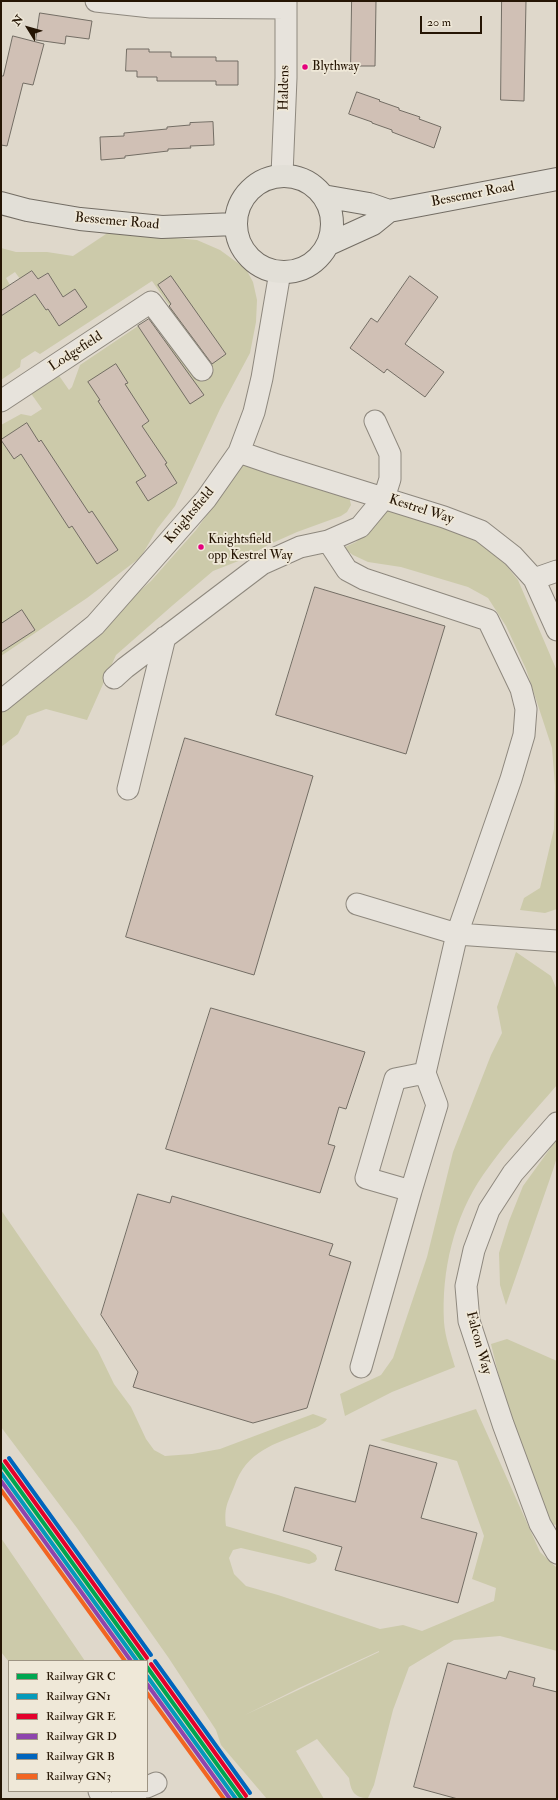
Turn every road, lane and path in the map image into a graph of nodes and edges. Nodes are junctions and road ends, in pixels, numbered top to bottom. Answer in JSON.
{"nodes":[{"id":1,"x":100,"y":1,"type":"edge"},
{"id":2,"x":286,"y":5,"type":"edge"},
{"id":3,"x":282,"y":175,"type":"junction"},
{"id":4,"x":557,"y":179,"type":"edge"},
{"id":5,"x":323,"y":196,"type":"junction"},
{"id":6,"x":1,"y":203,"type":"edge"},
{"id":7,"x":389,"y":211,"type":"junction"},
{"id":8,"x":235,"y":224,"type":"junction"},
{"id":9,"x":329,"y":244,"type":"junction"},
{"id":10,"x":280,"y":272,"type":"junction"},
{"id":11,"x":202,"y":370,"type":"dead end"},
{"id":12,"x":1,"y":401,"type":"edge"},
{"id":13,"x":375,"y":421,"type":"dead end"},
{"id":14,"x":239,"y":452,"type":"junction"},
{"id":15,"x":384,"y":498,"type":"junction"},
{"id":16,"x":328,"y":541,"type":"junction"},
{"id":17,"x":557,"y":571,"type":"edge"},
{"id":18,"x":534,"y":579,"type":"junction"},
{"id":19,"x":557,"y":630,"type":"edge"},
{"id":20,"x":165,"y":637,"type":"junction"},
{"id":21,"x":114,"y":678,"type":"dead end"},
{"id":22,"x":1,"y":701,"type":"edge"},
{"id":23,"x":128,"y":789,"type":"dead end"},
{"id":24,"x":357,"y":904,"type":"dead end"},
{"id":25,"x":457,"y":934,"type":"junction"},
{"id":26,"x":557,"y":941,"type":"edge"},
{"id":27,"x":425,"y":1073,"type":"junction"},
{"id":28,"x":557,"y":1123,"type":"edge"},
{"id":29,"x":411,"y":1191,"type":"junction"},
{"id":30,"x":361,"y":1367,"type":"dead end"},
{"id":31,"x":557,"y":1552,"type":"edge"},
{"id":32,"x":136,"y":1792,"type":"edge"},
{"id":33,"x":120,"y":1799,"type":"edge"}],
"edges":[{"from":1,"to":2,"type":"street"},
{"from":2,"to":3,"type":"street","name":"Haldens"},
{"from":3,"to":5,"type":"main road"},
{"from":3,"to":8,"type":"main road"},
{"from":4,"to":7,"type":"main road","name":"Bessemer Road"},
{"from":5,"to":7,"type":"main road"},
{"from":5,"to":9,"type":"main road"},
{"from":6,"to":8,"type":"main road","name":"Bessemer Road"},
{"from":7,"to":9,"type":"main road","name":"Bessemer Road"},
{"from":8,"to":10,"type":"main road"},
{"from":9,"to":10,"type":"main road"},
{"from":10,"to":14,"type":"street","name":"Knightsfield"},
{"from":11,"to":12,"type":"street","name":"Lodgefield"},
{"from":13,"to":15,"type":"street"},
{"from":14,"to":15,"type":"street","name":"Kestrel Way"},
{"from":14,"to":22,"type":"street","name":"Knightsfield"},
{"from":15,"to":16,"type":"street"},
{"from":15,"to":18,"type":"street","name":"Kestrel Way"},
{"from":16,"to":20,"type":"street"},
{"from":16,"to":25,"type":"street"},
{"from":17,"to":18,"type":"street"},
{"from":18,"to":19,"type":"street","name":"Kestrel Way"},
{"from":20,"to":21,"type":"street"},
{"from":20,"to":23,"type":"street"},
{"from":24,"to":25,"type":"street"},
{"from":25,"to":26,"type":"street"},
{"from":25,"to":27,"type":"street"},
{"from":27,"to":29,"type":"street"},
{"from":27,"to":29,"type":"street"},
{"from":28,"to":31,"type":"street","name":"Falcon Way"},
{"from":29,"to":30,"type":"street"},
{"from":32,"to":33,"type":"street"}]}
